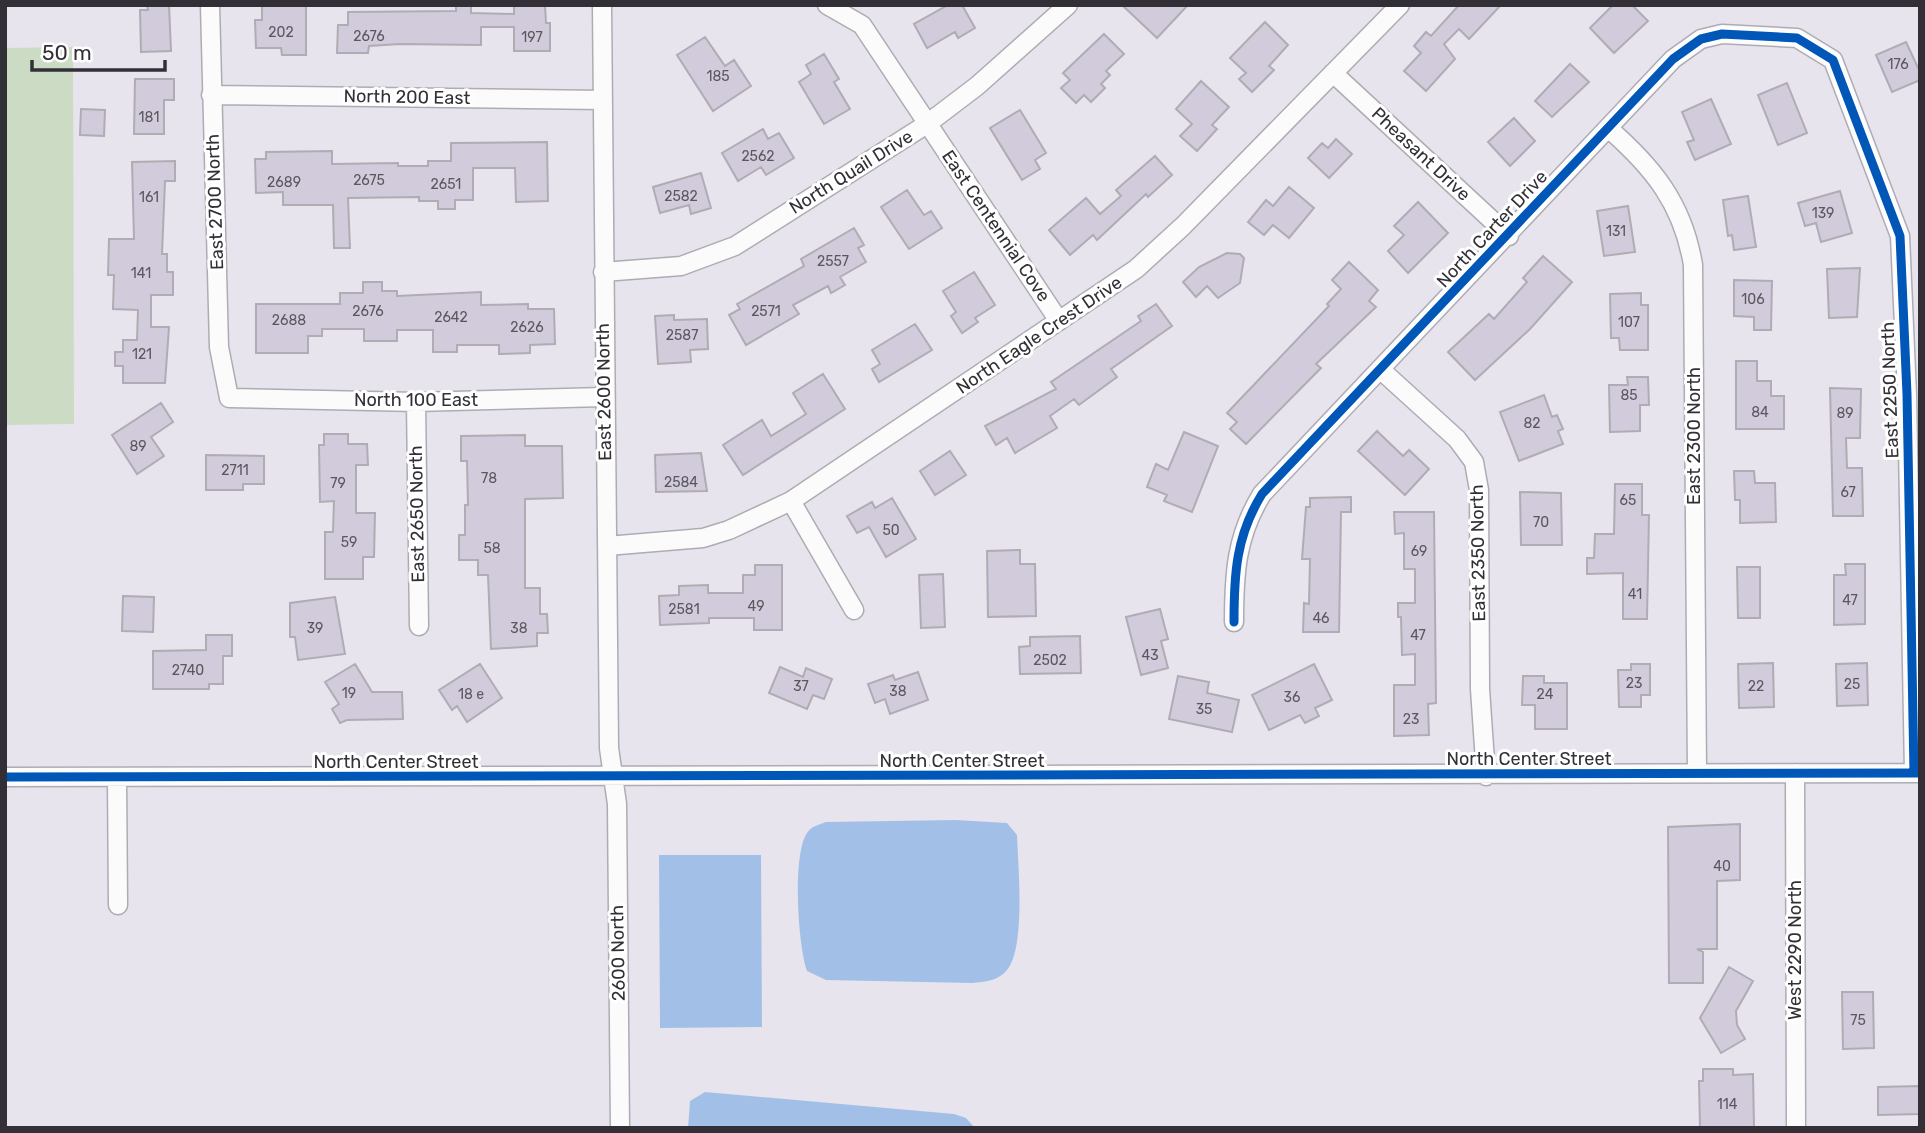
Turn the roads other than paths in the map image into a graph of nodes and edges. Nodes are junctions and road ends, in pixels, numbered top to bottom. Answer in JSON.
{"nodes":[{"id":1,"x":210,"y":5,"type":"edge"},
{"id":2,"x":602,"y":5,"type":"edge"},
{"id":3,"x":827,"y":5,"type":"edge"},
{"id":4,"x":1068,"y":5,"type":"edge"},
{"id":5,"x":1400,"y":5,"type":"edge"},
{"id":6,"x":1797,"y":38,"type":"joint"},
{"id":7,"x":1333,"y":74,"type":"junction"},
{"id":8,"x":211,"y":95,"type":"junction"},
{"id":9,"x":603,"y":100,"type":"junction"},
{"id":10,"x":928,"y":124,"type":"junction"},
{"id":11,"x":1608,"y":128,"type":"junction"},
{"id":12,"x":1509,"y":236,"type":"junction"},
{"id":13,"x":603,"y":272,"type":"junction"},
{"id":14,"x":1059,"y":321,"type":"junction"},
{"id":15,"x":1381,"y":370,"type":"junction"},
{"id":16,"x":604,"y":397,"type":"junction"},
{"id":17,"x":229,"y":398,"type":"joint"},
{"id":18,"x":416,"y":402,"type":"junction"},
{"id":19,"x":791,"y":501,"type":"junction"},
{"id":20,"x":607,"y":546,"type":"junction"},
{"id":21,"x":854,"y":610,"type":"dead end"},
{"id":22,"x":1234,"y":622,"type":"dead end"},
{"id":23,"x":419,"y":626,"type":"dead end"},
{"id":24,"x":1697,"y":773,"type":"junction"},
{"id":25,"x":1795,"y":773,"type":"junction"},
{"id":26,"x":1917,"y":773,"type":"edge"},
{"id":27,"x":1486,"y":776,"type":"junction"},
{"id":28,"x":5,"y":777,"type":"edge"},
{"id":29,"x":117,"y":777,"type":"junction"},
{"id":30,"x":613,"y":778,"type":"junction"},
{"id":31,"x":118,"y":905,"type":"dead end"},
{"id":32,"x":620,"y":1128,"type":"edge"},
{"id":33,"x":1796,"y":1128,"type":"edge"}],
"edges":[{"from":1,"to":8,"type":"street","name":"East 2700 North"},
{"from":2,"to":9,"type":"street","name":"East 2600 North"},
{"from":3,"to":10,"type":"street","name":"East Centennial Cove"},
{"from":4,"to":10,"type":"street","name":"North Quail Drive"},
{"from":5,"to":7,"type":"street","name":"North Eagle Crest Drive"},
{"from":6,"to":11,"type":"street","name":"North Carter Drive"},
{"from":6,"to":26,"type":"street","name":"East 2250 North"},
{"from":7,"to":12,"type":"street","name":"Pheasant Drive"},
{"from":7,"to":14,"type":"street","name":"North Eagle Crest Drive"},
{"from":8,"to":9,"type":"street","name":"North 200 East"},
{"from":8,"to":17,"type":"street","name":"East 2700 North"},
{"from":9,"to":13,"type":"street","name":"East 2600 North"},
{"from":10,"to":13,"type":"street","name":"North Quail Drive"},
{"from":10,"to":14,"type":"street","name":"East Centennial Cove"},
{"from":11,"to":12,"type":"street","name":"North Carter Drive"},
{"from":11,"to":24,"type":"street","name":"East 2300 North"},
{"from":12,"to":15,"type":"street","name":"North Carter Drive"},
{"from":13,"to":16,"type":"street","name":"East 2600 North"},
{"from":14,"to":19,"type":"street","name":"North Eagle Crest Drive"},
{"from":15,"to":22,"type":"street","name":"North Carter Drive"},
{"from":15,"to":27,"type":"street","name":"East 2350 North"},
{"from":16,"to":18,"type":"street","name":"North 100 East"},
{"from":16,"to":20,"type":"street","name":"East 2600 North"},
{"from":17,"to":18,"type":"street","name":"North 100 East"},
{"from":18,"to":23,"type":"street","name":"East 2650 North"},
{"from":19,"to":20,"type":"street","name":"North Eagle Crest Drive"},
{"from":19,"to":21,"type":"street"},
{"from":20,"to":30,"type":"street","name":"East 2600 North"},
{"from":24,"to":25,"type":"street","name":"North Center Street"},
{"from":24,"to":27,"type":"street","name":"North Center Street"},
{"from":25,"to":26,"type":"street","name":"North Center Street"},
{"from":25,"to":33,"type":"street","name":"West 2290 North"},
{"from":27,"to":30,"type":"street","name":"North Center Street"},
{"from":28,"to":29,"type":"street","name":"North Center Street"},
{"from":29,"to":30,"type":"street","name":"North Center Street"},
{"from":29,"to":31,"type":"street"},
{"from":30,"to":32,"type":"street","name":"2600 North"}]}
